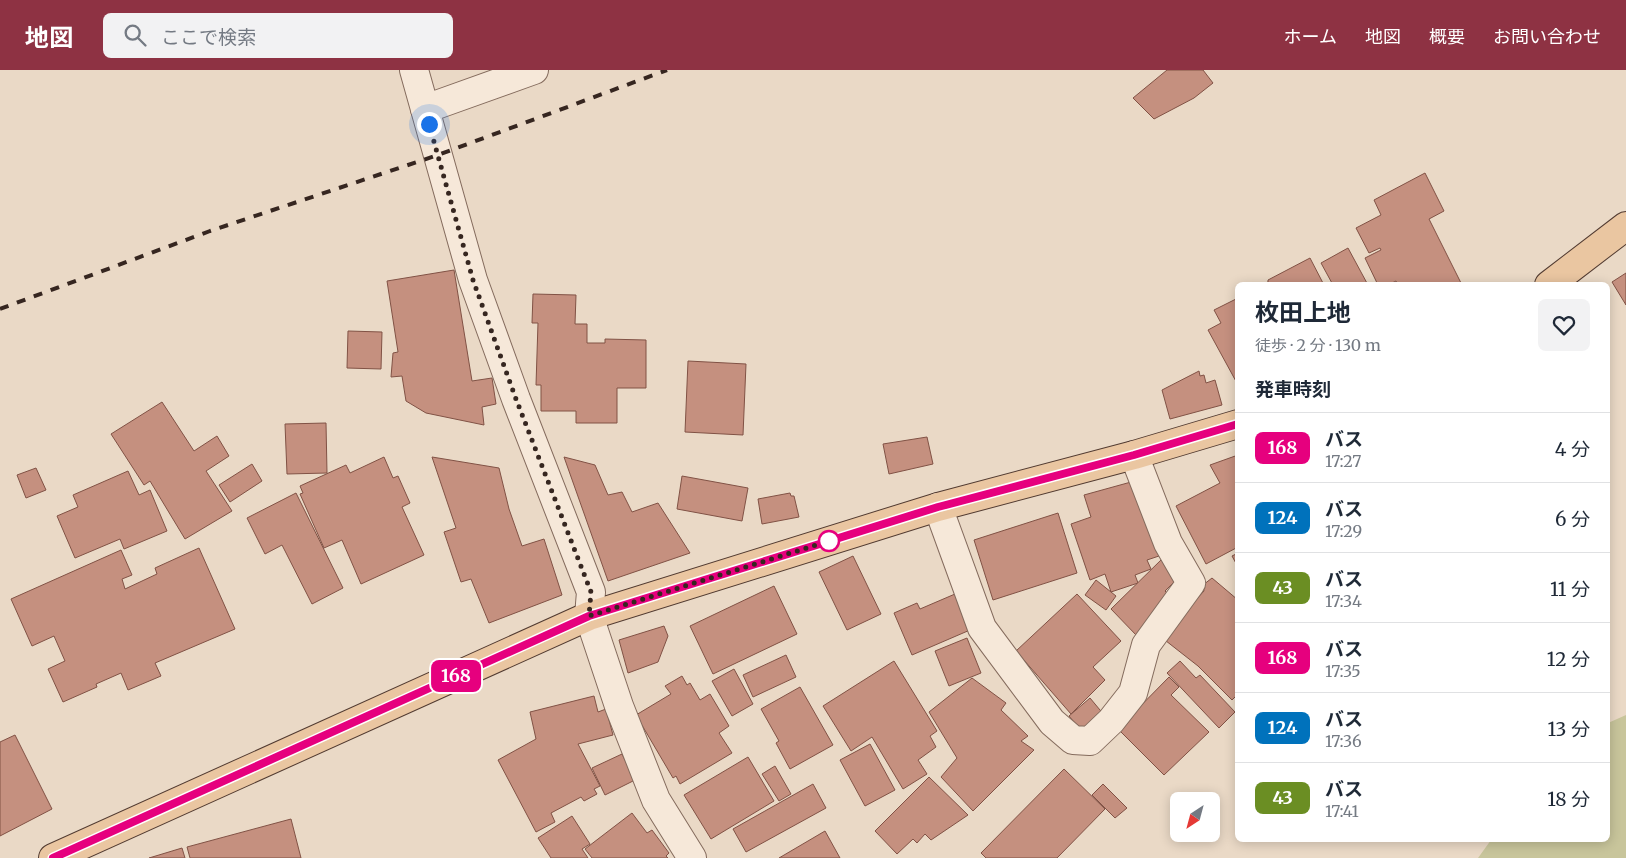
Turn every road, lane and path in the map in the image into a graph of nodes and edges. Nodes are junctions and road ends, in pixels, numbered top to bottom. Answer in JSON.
{"nodes":[{"id":1,"x":414,"y":70,"type":"edge"},
{"id":2,"x":534,"y":70,"type":"edge"},
{"id":3,"x":425,"y":109,"type":"junction"},
{"id":4,"x":1626,"y":226,"type":"edge"},
{"id":5,"x":1553,"y":282,"type":"edge"},
{"id":6,"x":1235,"y":425,"type":"edge"},
{"id":7,"x":1134,"y":455,"type":"junction"},
{"id":8,"x":938,"y":507,"type":"junction"},
{"id":9,"x":589,"y":616,"type":"junction"},
{"id":10,"x":53,"y":858,"type":"edge"},
{"id":11,"x":692,"y":858,"type":"edge"}],
"edges":[{"from":1,"to":3,"type":"street"},
{"from":2,"to":3,"type":"street"},
{"from":3,"to":9,"type":"street"},
{"from":4,"to":5,"type":"main road"},
{"from":6,"to":7,"type":"main road"},
{"from":7,"to":8,"type":"main road"},
{"from":7,"to":8,"type":"street"},
{"from":8,"to":9,"type":"main road"},
{"from":9,"to":10,"type":"main road"},
{"from":9,"to":11,"type":"street"}]}
